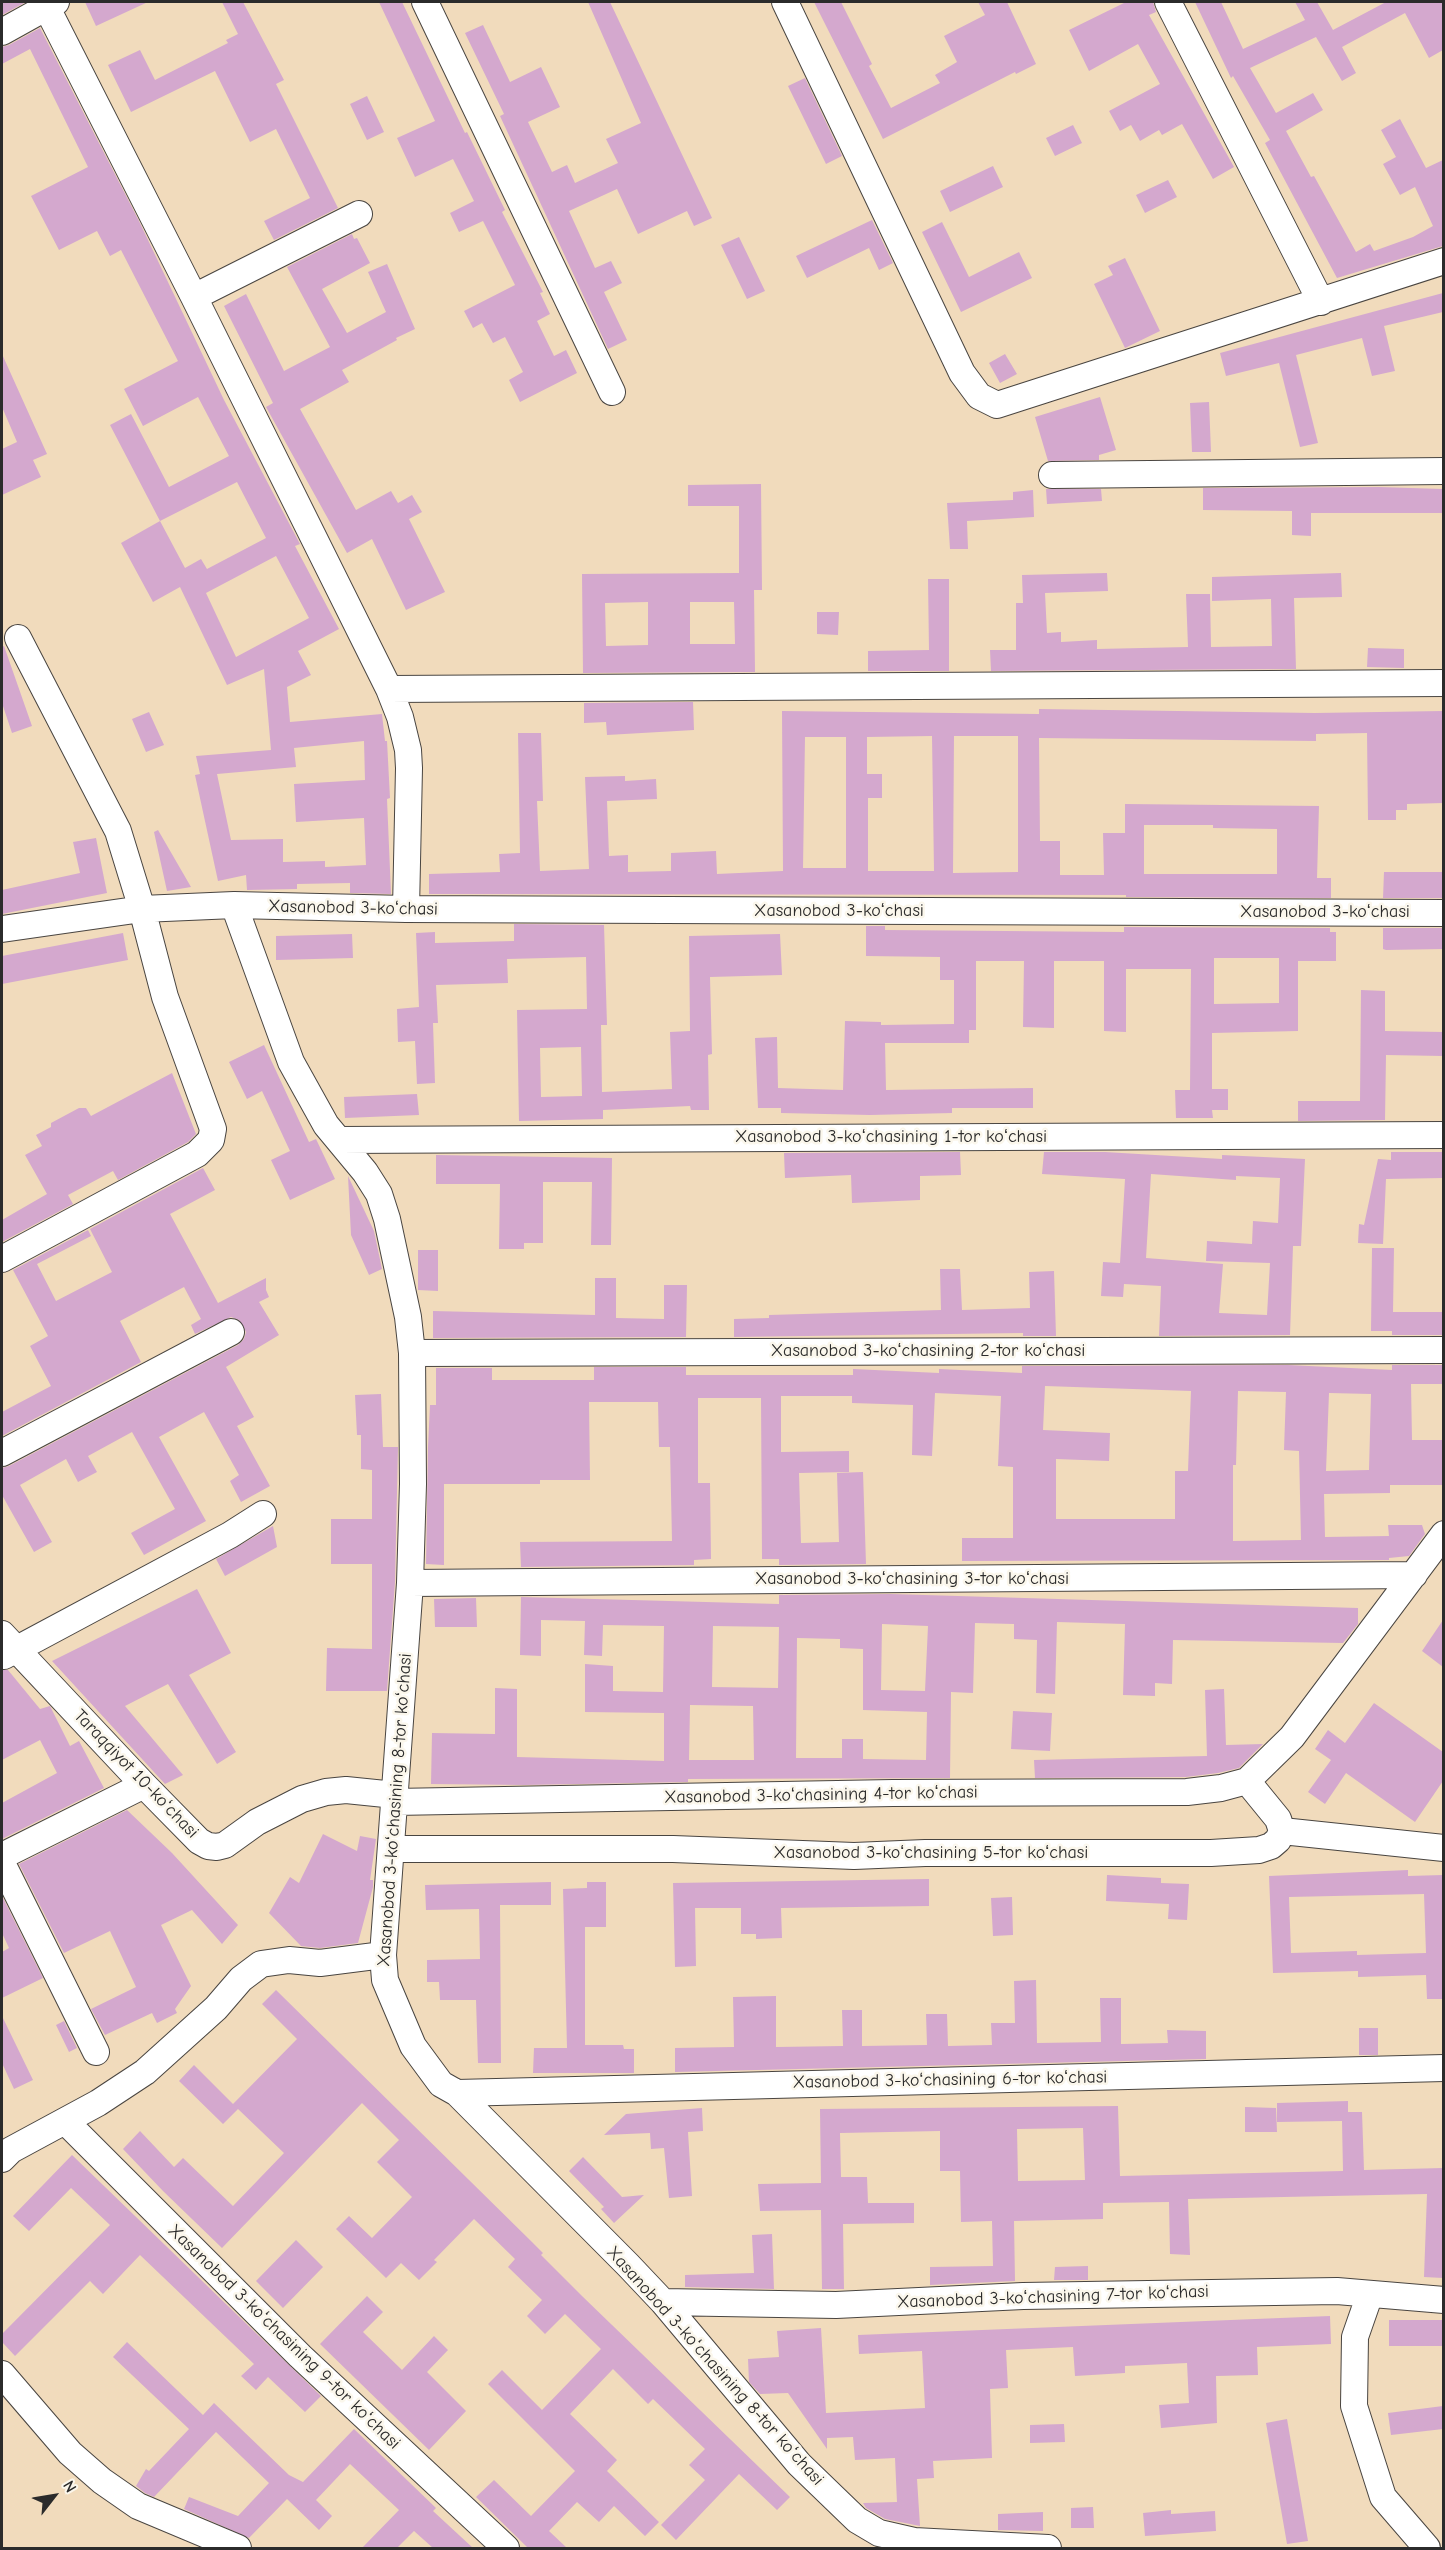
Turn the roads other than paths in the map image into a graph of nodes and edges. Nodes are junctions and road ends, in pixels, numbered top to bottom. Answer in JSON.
{"nodes":[{"id":1,"x":425,"y":2,"type":"edge"},
{"id":2,"x":785,"y":2,"type":"edge"},
{"id":3,"x":1168,"y":2,"type":"edge"},
{"id":4,"x":49,"y":4,"type":"edge"},
{"id":5,"x":2,"y":32,"type":"edge"},
{"id":6,"x":359,"y":214,"type":"dead end"},
{"id":7,"x":1443,"y":261,"type":"edge"},
{"id":8,"x":194,"y":297,"type":"junction"},
{"id":9,"x":1321,"y":302,"type":"junction"},
{"id":10,"x":612,"y":392,"type":"dead end"},
{"id":11,"x":1443,"y":471,"type":"edge"},
{"id":12,"x":1052,"y":475,"type":"dead end"},
{"id":13,"x":18,"y":638,"type":"dead end"},
{"id":14,"x":1443,"y":683,"type":"edge"},
{"id":15,"x":388,"y":689,"type":"junction"},
{"id":16,"x":234,"y":905,"type":"junction"},
{"id":17,"x":142,"y":909,"type":"junction"},
{"id":18,"x":406,"y":909,"type":"junction"},
{"id":19,"x":1443,"y":913,"type":"edge"},
{"id":20,"x":2,"y":929,"type":"edge"},
{"id":21,"x":1443,"y":1135,"type":"edge"},
{"id":22,"x":339,"y":1140,"type":"junction"},
{"id":23,"x":2,"y":1259,"type":"edge"},
{"id":24,"x":231,"y":1332,"type":"dead end"},
{"id":25,"x":1443,"y":1350,"type":"edge"},
{"id":26,"x":412,"y":1353,"type":"junction"},
{"id":27,"x":2,"y":1453,"type":"edge"},
{"id":28,"x":263,"y":1514,"type":"dead end"},
{"id":29,"x":1443,"y":1534,"type":"edge"},
{"id":30,"x":1414,"y":1575,"type":"junction"},
{"id":31,"x":410,"y":1583,"type":"junction"},
{"id":32,"x":7,"y":1647,"type":"edge"},
{"id":33,"x":1248,"y":1781,"type":"junction"},
{"id":34,"x":144,"y":1785,"type":"junction"},
{"id":35,"x":394,"y":1799,"type":"junction"},
{"id":36,"x":1282,"y":1831,"type":"junction"},
{"id":37,"x":1443,"y":1848,"type":"edge"},
{"id":38,"x":391,"y":1849,"type":"junction"},
{"id":39,"x":2,"y":1856,"type":"edge"},
{"id":40,"x":2,"y":1863,"type":"edge"},
{"id":41,"x":383,"y":1955,"type":"junction"},
{"id":42,"x":96,"y":2052,"type":"dead end"},
{"id":43,"x":1443,"y":2068,"type":"edge"},
{"id":44,"x":457,"y":2092,"type":"junction"},
{"id":45,"x":65,"y":2121,"type":"junction"},
{"id":46,"x":2,"y":2159,"type":"edge"},
{"id":47,"x":1370,"y":2294,"type":"junction"},
{"id":48,"x":1443,"y":2300,"type":"edge"},
{"id":49,"x":663,"y":2302,"type":"junction"},
{"id":50,"x":2,"y":2374,"type":"edge"},
{"id":51,"x":238,"y":2548,"type":"edge"},
{"id":52,"x":506,"y":2548,"type":"edge"},
{"id":53,"x":1048,"y":2548,"type":"edge"},
{"id":54,"x":1427,"y":2548,"type":"edge"}],
"edges":[{"from":1,"to":10,"type":"street"},
{"from":2,"to":9,"type":"street"},
{"from":3,"to":9,"type":"street"},
{"from":4,"to":5,"type":"street"},
{"from":4,"to":8,"type":"street"},
{"from":6,"to":8,"type":"street"},
{"from":7,"to":9,"type":"street"},
{"from":8,"to":15,"type":"street"},
{"from":11,"to":12,"type":"street"},
{"from":13,"to":17,"type":"street"},
{"from":14,"to":15,"type":"street"},
{"from":15,"to":18,"type":"street"},
{"from":16,"to":17,"type":"street","name":"Xasanobod 3-koʻchasi"},
{"from":16,"to":18,"type":"street","name":"Xasanobod 3-koʻchasi"},
{"from":16,"to":22,"type":"street","name":"Xasanobod 3-koʻchasining 8-tor koʻchasi"},
{"from":17,"to":20,"type":"street","name":"Xasanobod 3-koʻchasi"},
{"from":17,"to":23,"type":"street"},
{"from":18,"to":19,"type":"street","name":"Xasanobod 3-koʻchasi"},
{"from":21,"to":22,"type":"street","name":"Xasanobod 3-koʻchasining 1-tor koʻchasi"},
{"from":22,"to":26,"type":"street","name":"Xasanobod 3-koʻchasining 8-tor koʻchasi"},
{"from":24,"to":27,"type":"street"},
{"from":25,"to":26,"type":"street","name":"Xasanobod 3-koʻchasining 2-tor koʻchasi"},
{"from":26,"to":31,"type":"street","name":"Xasanobod 3-koʻchasining 8-tor koʻchasi"},
{"from":28,"to":32,"type":"street"},
{"from":29,"to":30,"type":"street"},
{"from":30,"to":31,"type":"street","name":"Xasanobod 3-koʻchasining 3-tor koʻchasi"},
{"from":30,"to":33,"type":"street"},
{"from":31,"to":35,"type":"street","name":"Xasanobod 3-koʻchasining 8-tor koʻchasi"},
{"from":32,"to":34,"type":"street","name":"Taraqqiyot 10-koʻchasi"},
{"from":33,"to":35,"type":"street","name":"Xasanobod 3-koʻchasining 4-tor koʻchasi"},
{"from":33,"to":36,"type":"street"},
{"from":34,"to":35,"type":"street","name":"Taraqqiyot 10-koʻchasi"},
{"from":34,"to":39,"type":"street"},
{"from":35,"to":38,"type":"street","name":"Xasanobod 3-koʻchasining 8-tor koʻchasi"},
{"from":36,"to":37,"type":"street"},
{"from":36,"to":38,"type":"street","name":"Xasanobod 3-koʻchasining 5-tor koʻchasi"},
{"from":38,"to":41,"type":"street","name":"Xasanobod 3-koʻchasining 8-tor koʻchasi"},
{"from":40,"to":42,"type":"street"},
{"from":41,"to":44,"type":"street","name":"Xasanobod 3-koʻchasining 8-tor koʻchasi"},
{"from":41,"to":45,"type":"street"},
{"from":43,"to":44,"type":"street","name":"Xasanobod 3-koʻchasining 6-tor koʻchasi"},
{"from":44,"to":49,"type":"street","name":"Xasanobod 3-koʻchasining 8-tor koʻchasi"},
{"from":45,"to":46,"type":"street"},
{"from":45,"to":52,"type":"street","name":"Xasanobod 3-koʻchasining 9-tor koʻchasi"},
{"from":47,"to":48,"type":"street","name":"Xasanobod 3-koʻchasining 7-tor koʻchasi"},
{"from":47,"to":49,"type":"street","name":"Xasanobod 3-koʻchasining 7-tor koʻchasi"},
{"from":47,"to":54,"type":"street"},
{"from":49,"to":53,"type":"street","name":"Xasanobod 3-koʻchasining 8-tor koʻchasi"},
{"from":50,"to":51,"type":"street"}]}
